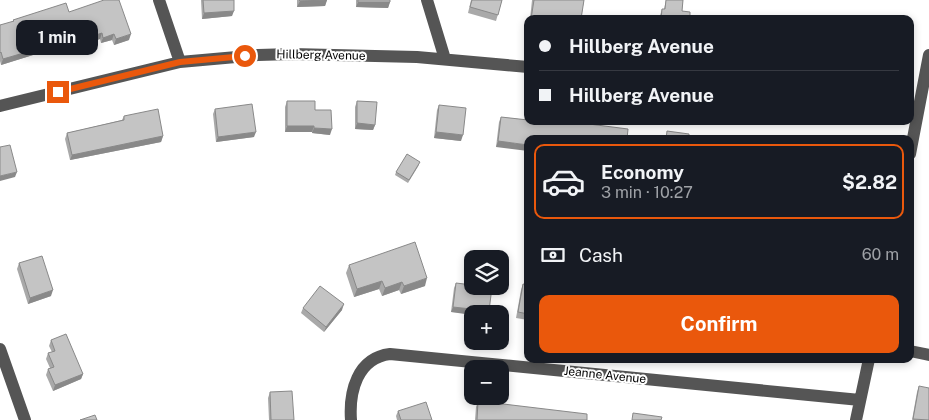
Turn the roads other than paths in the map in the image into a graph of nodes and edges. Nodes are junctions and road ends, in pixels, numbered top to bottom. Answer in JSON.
{"nodes":[{"id":1,"x":159,"y":0,"type":"edge"},
{"id":2,"x":427,"y":0,"type":"edge"},
{"id":3,"x":929,"y":55,"type":"edge"},
{"id":4,"x":445,"y":58,"type":"junction"},
{"id":5,"x":180,"y":62,"type":"junction"},
{"id":6,"x":524,"y":67,"type":"edge"},
{"id":7,"x":0,"y":106,"type":"edge"},
{"id":8,"x":914,"y":112,"type":"edge"},
{"id":9,"x":0,"y":349,"type":"edge"},
{"id":10,"x":914,"y":352,"type":"edge"},
{"id":11,"x":929,"y":355,"type":"edge"},
{"id":12,"x":867,"y":363,"type":"edge"},
{"id":13,"x":860,"y":400,"type":"junction"},
{"id":14,"x":25,"y":420,"type":"edge"},
{"id":15,"x":351,"y":420,"type":"edge"},
{"id":16,"x":856,"y":420,"type":"edge"}],
"edges":[{"from":1,"to":5,"type":"street"},
{"from":2,"to":4,"type":"street"},
{"from":3,"to":8,"type":"street"},
{"from":4,"to":5,"type":"street","name":"Hillberg Avenue"},
{"from":4,"to":6,"type":"street","name":"Hillberg Avenue"},
{"from":5,"to":7,"type":"street","name":"Hillberg Avenue"},
{"from":9,"to":14,"type":"street"},
{"from":10,"to":11,"type":"street"},
{"from":12,"to":13,"type":"street"},
{"from":13,"to":15,"type":"street","name":"Jeanne Avenue"},
{"from":13,"to":16,"type":"street"}]}
